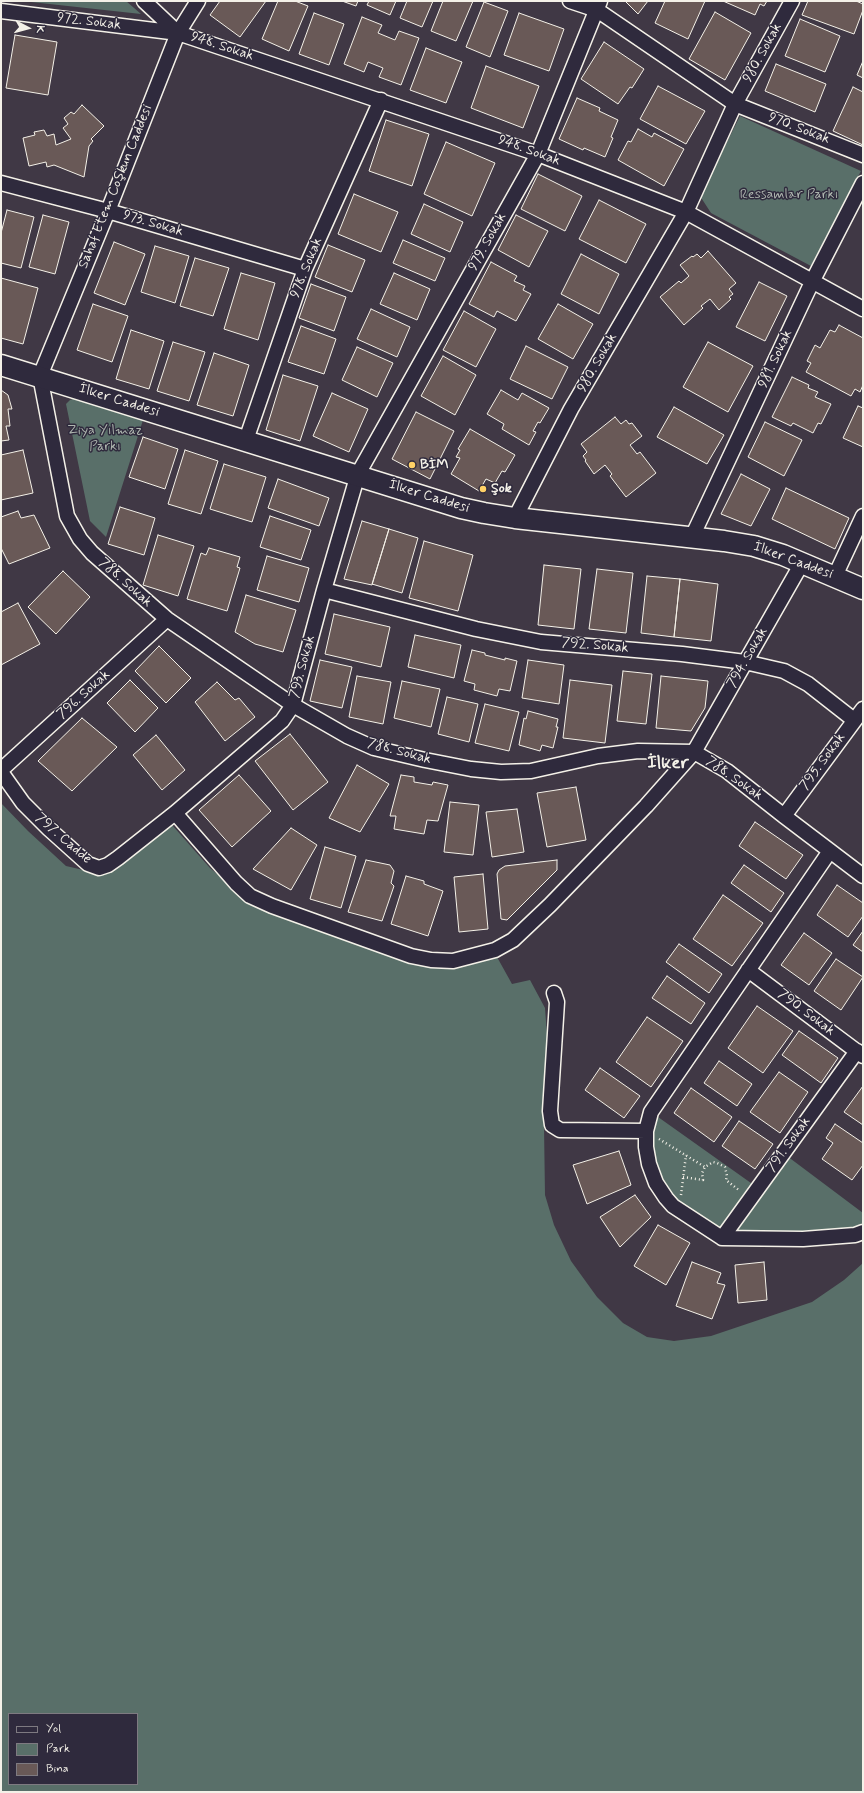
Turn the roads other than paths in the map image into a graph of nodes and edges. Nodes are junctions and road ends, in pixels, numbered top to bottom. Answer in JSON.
{"nodes":[{"id":1,"x":144,"y":1,"type":"edge"},
{"id":2,"x":198,"y":1,"type":"edge"},
{"id":3,"x":570,"y":1,"type":"edge"},
{"id":4,"x":792,"y":1,"type":"edge"},
{"id":5,"x":598,"y":6,"type":"edge"},
{"id":6,"x":1,"y":11,"type":"edge"},
{"id":7,"x":178,"y":32,"type":"junction"},
{"id":8,"x":382,"y":100,"type":"junction"},
{"id":9,"x":734,"y":104,"type":"junction"},
{"id":10,"x":538,"y":154,"type":"junction"},
{"id":11,"x":863,"y":155,"type":"edge"},
{"id":12,"x":1,"y":183,"type":"edge"},
{"id":13,"x":863,"y":183,"type":"edge"},
{"id":14,"x":108,"y":211,"type":"junction"},
{"id":15,"x":686,"y":212,"type":"junction"},
{"id":16,"x":305,"y":269,"type":"junction"},
{"id":17,"x":812,"y":282,"type":"junction"},
{"id":18,"x":863,"y":309,"type":"edge"},
{"id":19,"x":1,"y":365,"type":"edge"},
{"id":20,"x":40,"y":376,"type":"junction"},
{"id":21,"x":246,"y":440,"type":"junction"},
{"id":22,"x":358,"y":474,"type":"junction"},
{"id":23,"x":863,"y":516,"type":"edge"},
{"id":24,"x":515,"y":518,"type":"junction"},
{"id":25,"x":692,"y":537,"type":"junction"},
{"id":26,"x":802,"y":563,"type":"junction"},
{"id":27,"x":834,"y":576,"type":"junction"},
{"id":28,"x":863,"y":589,"type":"edge"},
{"id":29,"x":324,"y":590,"type":"junction"},
{"id":30,"x":167,"y":619,"type":"junction"},
{"id":31,"x":745,"y":662,"type":"junction"},
{"id":32,"x":293,"y":705,"type":"junction"},
{"id":33,"x":863,"y":709,"type":"edge"},
{"id":34,"x":854,"y":720,"type":"junction"},
{"id":35,"x":694,"y":752,"type":"junction"},
{"id":36,"x":1,"y":771,"type":"edge"},
{"id":37,"x":175,"y":813,"type":"junction"},
{"id":38,"x":784,"y":816,"type":"junction"},
{"id":39,"x":830,"y":851,"type":"junction"},
{"id":40,"x":863,"y":876,"type":"edge"},
{"id":41,"x":748,"y":970,"type":"junction"},
{"id":42,"x":554,"y":993,"type":"dead end"},
{"id":43,"x":860,"y":1054,"type":"edge"},
{"id":44,"x":646,"y":1131,"type":"junction"},
{"id":45,"x":863,"y":1232,"type":"edge"},
{"id":46,"x":722,"y":1238,"type":"junction"}],
"edges":[{"from":1,"to":7,"type":"street"},
{"from":2,"to":7,"type":"street","name":"Sahaf Etem Coşkun Caddesi"},
{"from":3,"to":5,"type":"street"},
{"from":4,"to":9,"type":"street","name":"980. Sokak"},
{"from":5,"to":9,"type":"street","name":"970. Sokak"},
{"from":5,"to":10,"type":"street","name":"979. Sokak"},
{"from":6,"to":7,"type":"street","name":"972. Sokak"},
{"from":7,"to":8,"type":"street","name":"948. Sokak"},
{"from":7,"to":14,"type":"street","name":"Sahaf Etem Coşkun Caddesi"},
{"from":8,"to":10,"type":"street","name":"948. Sokak"},
{"from":8,"to":16,"type":"street","name":"978. Sokak"},
{"from":9,"to":11,"type":"street","name":"970. Sokak"},
{"from":9,"to":15,"type":"street","name":"980. Sokak"},
{"from":10,"to":15,"type":"street","name":"948. Sokak"},
{"from":10,"to":22,"type":"street","name":"979. Sokak"},
{"from":12,"to":14,"type":"street","name":"973. Sokak"},
{"from":13,"to":17,"type":"street","name":"981. Sokak"},
{"from":14,"to":16,"type":"street","name":"973. Sokak"},
{"from":14,"to":20,"type":"street","name":"Sahaf Etem Coşkun Caddesi"},
{"from":15,"to":17,"type":"street","name":"948. Sokak"},
{"from":15,"to":24,"type":"street","name":"980. Sokak"},
{"from":16,"to":21,"type":"street","name":"978. Sokak"},
{"from":17,"to":18,"type":"street","name":"948. Sokak"},
{"from":17,"to":25,"type":"street","name":"981. Sokak"},
{"from":19,"to":20,"type":"main road","name":"İlker Caddesi"},
{"from":20,"to":21,"type":"main road","name":"İlker Caddesi"},
{"from":20,"to":30,"type":"street","name":"788. Sokak"},
{"from":21,"to":22,"type":"main road","name":"İlker Caddesi"},
{"from":22,"to":24,"type":"main road","name":"İlker Caddesi"},
{"from":22,"to":29,"type":"street","name":"793. Sokak"},
{"from":23,"to":27,"type":"street"},
{"from":24,"to":25,"type":"main road","name":"İlker Caddesi"},
{"from":25,"to":26,"type":"main road","name":"İlker Caddesi"},
{"from":26,"to":27,"type":"main road","name":"İlker Caddesi"},
{"from":26,"to":31,"type":"street","name":"794. Sokak"},
{"from":27,"to":28,"type":"main road","name":"İlker Caddesi"},
{"from":29,"to":31,"type":"street","name":"792. Sokak"},
{"from":29,"to":32,"type":"street","name":"793. Sokak"},
{"from":30,"to":32,"type":"street","name":"788. Sokak"},
{"from":30,"to":36,"type":"street","name":"796. Sokak"},
{"from":31,"to":34,"type":"street","name":"792. Sokak"},
{"from":31,"to":35,"type":"street","name":"794. Sokak"},
{"from":32,"to":35,"type":"street","name":"788. Sokak"},
{"from":32,"to":37,"type":"street","name":"793. Sokak"},
{"from":33,"to":34,"type":"street","name":"795. Sokak"},
{"from":34,"to":38,"type":"street","name":"795. Sokak"},
{"from":35,"to":37,"type":"street","name":"794. Sokak"},
{"from":35,"to":38,"type":"street","name":"788. Sokak"},
{"from":36,"to":37,"type":"street","name":"797. Cadde"},
{"from":38,"to":39,"type":"street","name":"788. Sokak"},
{"from":39,"to":40,"type":"street","name":"788. Sokak"},
{"from":39,"to":41,"type":"street"},
{"from":41,"to":43,"type":"street","name":"790. Sokak"},
{"from":41,"to":44,"type":"street"},
{"from":42,"to":44,"type":"street"},
{"from":43,"to":46,"type":"street","name":"791. Sokak"},
{"from":44,"to":46,"type":"street"},
{"from":45,"to":46,"type":"street"}]}
